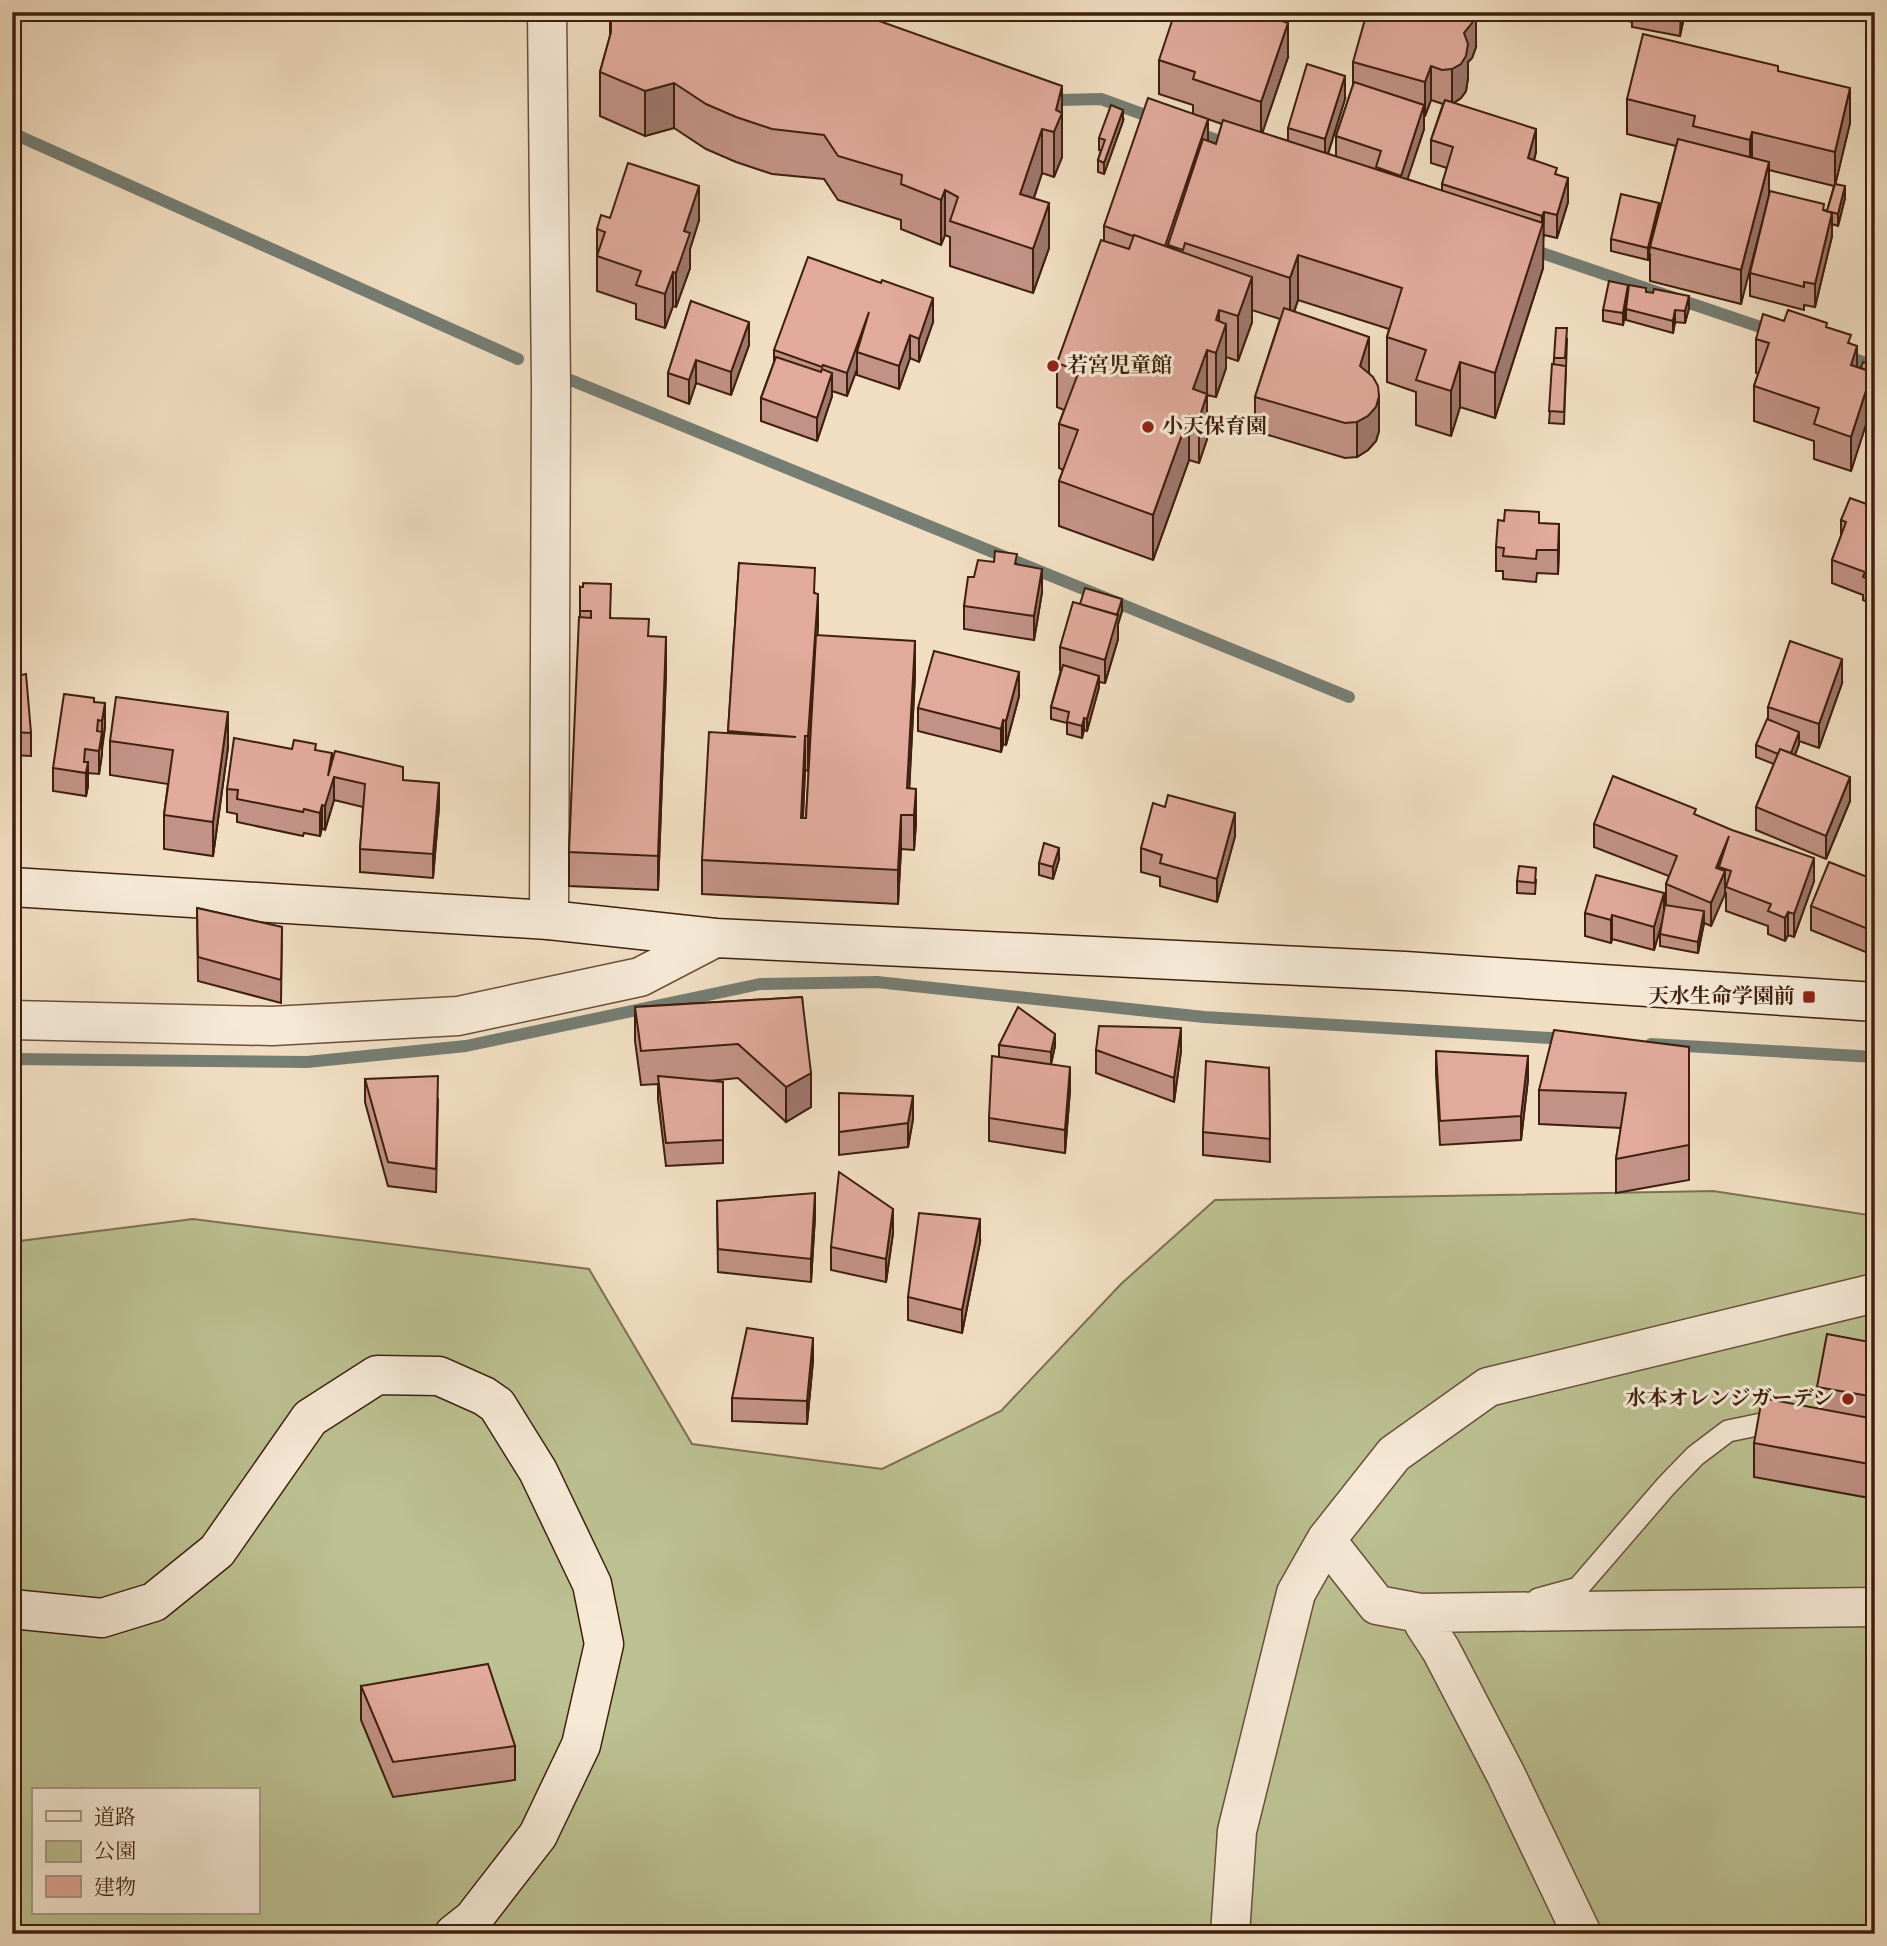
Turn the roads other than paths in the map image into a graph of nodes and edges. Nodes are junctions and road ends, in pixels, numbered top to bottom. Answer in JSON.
{"nodes":[{"id":1,"x":547,"y":12,"type":"edge"},
{"id":2,"x":12,"y":887,"type":"edge"},
{"id":3,"x":549,"y":920,"type":"junction"},
{"id":4,"x":715,"y":938,"type":"junction"},
{"id":5,"x":1875,"y":1002,"type":"edge"},
{"id":6,"x":12,"y":1020,"type":"edge"},
{"id":7,"x":1875,"y":1293,"type":"edge"},
{"id":8,"x":1794,"y":1417,"type":"edge"},
{"id":9,"x":1326,"y":1539,"type":"junction"},
{"id":10,"x":1377,"y":1605,"type":"junction"},
{"id":11,"x":1875,"y":1607,"type":"edge"},
{"id":12,"x":12,"y":1609,"type":"edge"},
{"id":13,"x":1420,"y":1612,"type":"junction"},
{"id":14,"x":454,"y":1934,"type":"edge"},
{"id":15,"x":1230,"y":1934,"type":"edge"},
{"id":16,"x":1582,"y":1934,"type":"edge"}],
"edges":[{"from":1,"to":3,"type":"street"},
{"from":2,"to":3,"type":"street"},
{"from":3,"to":4,"type":"street"},
{"from":4,"to":5,"type":"street"},
{"from":4,"to":6,"type":"street"},
{"from":7,"to":9,"type":"street"},
{"from":8,"to":10,"type":"lane"},
{"from":9,"to":10,"type":"street"},
{"from":9,"to":15,"type":"street"},
{"from":10,"to":13,"type":"street"},
{"from":11,"to":13,"type":"street"},
{"from":12,"to":14,"type":"street"},
{"from":13,"to":16,"type":"street"}]}
